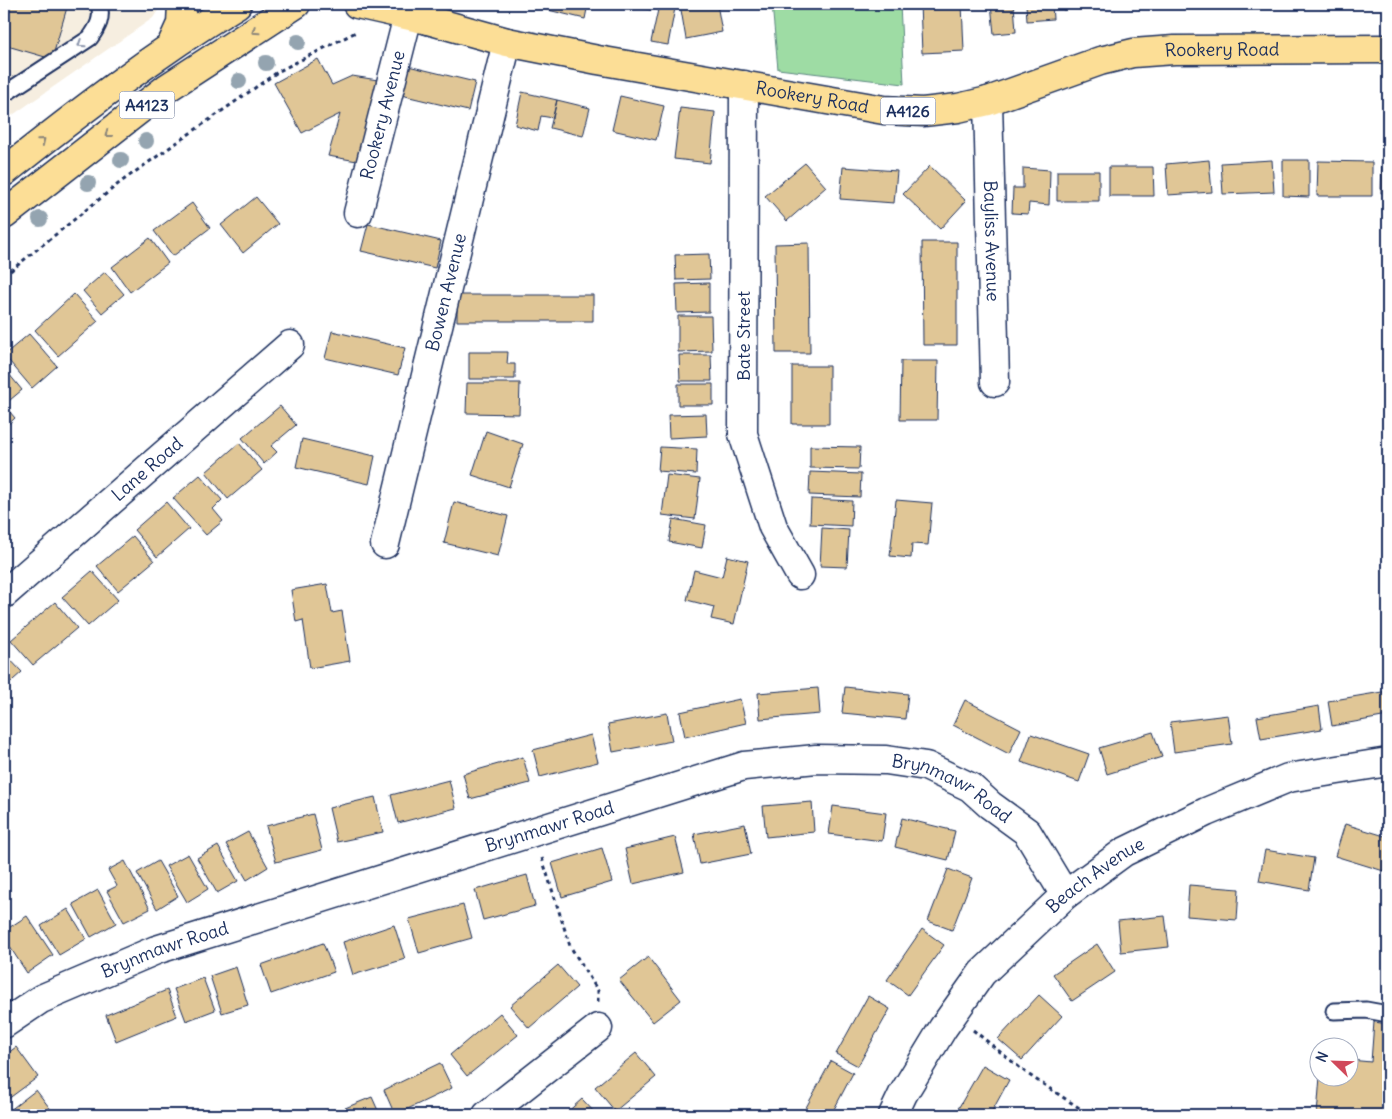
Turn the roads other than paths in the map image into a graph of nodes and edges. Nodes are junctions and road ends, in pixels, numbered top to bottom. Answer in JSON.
{"nodes":[{"id":1,"x":99,"y":4,"type":"edge"},
{"id":2,"x":182,"y":4,"type":"edge"},
{"id":3,"x":237,"y":4,"type":"edge"},
{"id":4,"x":296,"y":4,"type":"edge"},
{"id":5,"x":357,"y":4,"type":"edge"},
{"id":6,"x":413,"y":13,"type":"edge"},
{"id":7,"x":507,"y":42,"type":"junction"},
{"id":8,"x":171,"y":46,"type":"junction"},
{"id":9,"x":1388,"y":49,"type":"edge"},
{"id":10,"x":744,"y":85,"type":"junction"},
{"id":11,"x":4,"y":92,"type":"edge"},
{"id":12,"x":988,"y":101,"type":"junction"},
{"id":13,"x":4,"y":172,"type":"edge"},
{"id":14,"x":358,"y":213,"type":"dead end"},
{"id":15,"x":4,"y":215,"type":"edge"},
{"id":16,"x":290,"y":345,"type":"dead end"},
{"id":17,"x":995,"y":382,"type":"dead end"},
{"id":18,"x":385,"y":544,"type":"dead end"},
{"id":19,"x":800,"y":575,"type":"dead end"},
{"id":20,"x":4,"y":594,"type":"edge"},
{"id":21,"x":1388,"y":762,"type":"edge"},
{"id":22,"x":1065,"y":895,"type":"junction"},
{"id":23,"x":1334,"y":1011,"type":"dead end"},
{"id":24,"x":1388,"y":1014,"type":"edge"},
{"id":25,"x":4,"y":1024,"type":"edge"},
{"id":26,"x":598,"y":1028,"type":"road end"},
{"id":27,"x":488,"y":1115,"type":"edge"},
{"id":28,"x":893,"y":1115,"type":"edge"}],
"edges":[{"from":1,"to":11,"type":"lane","one_way":true},
{"from":2,"to":8,"type":"main road"},
{"from":3,"to":8,"type":"main road","number":"A4123"},
{"from":4,"to":15,"type":"main road","number":"A4123","one_way":true},
{"from":5,"to":6,"type":"main road","name":"Rookery Road","number":"A4126"},
{"from":6,"to":7,"type":"main road","name":"Rookery Road","number":"A4126"},
{"from":6,"to":14,"type":"street","name":"Rookery Avenue"},
{"from":7,"to":10,"type":"main road","name":"Rookery Road","number":"A4126"},
{"from":7,"to":18,"type":"street","name":"Bowen Avenue"},
{"from":13,"to":8,"type":"main road","number":"A4123","one_way":true},
{"from":9,"to":12,"type":"main road","name":"Rookery Road","number":"A4126"},
{"from":10,"to":12,"type":"main road","name":"Rookery Road","number":"A4126"},
{"from":10,"to":19,"type":"street","name":"Bate Street"},
{"from":12,"to":17,"type":"street","name":"Bayliss Avenue"},
{"from":16,"to":20,"type":"street","name":"Lane Road"},
{"from":21,"to":22,"type":"street","name":"Beach Avenue"},
{"from":22,"to":25,"type":"street","name":"Brynmawr Road"},
{"from":22,"to":28,"type":"street","name":"Beach Avenue"},
{"from":23,"to":24,"type":"lane"},
{"from":26,"to":27,"type":"street"}]}
